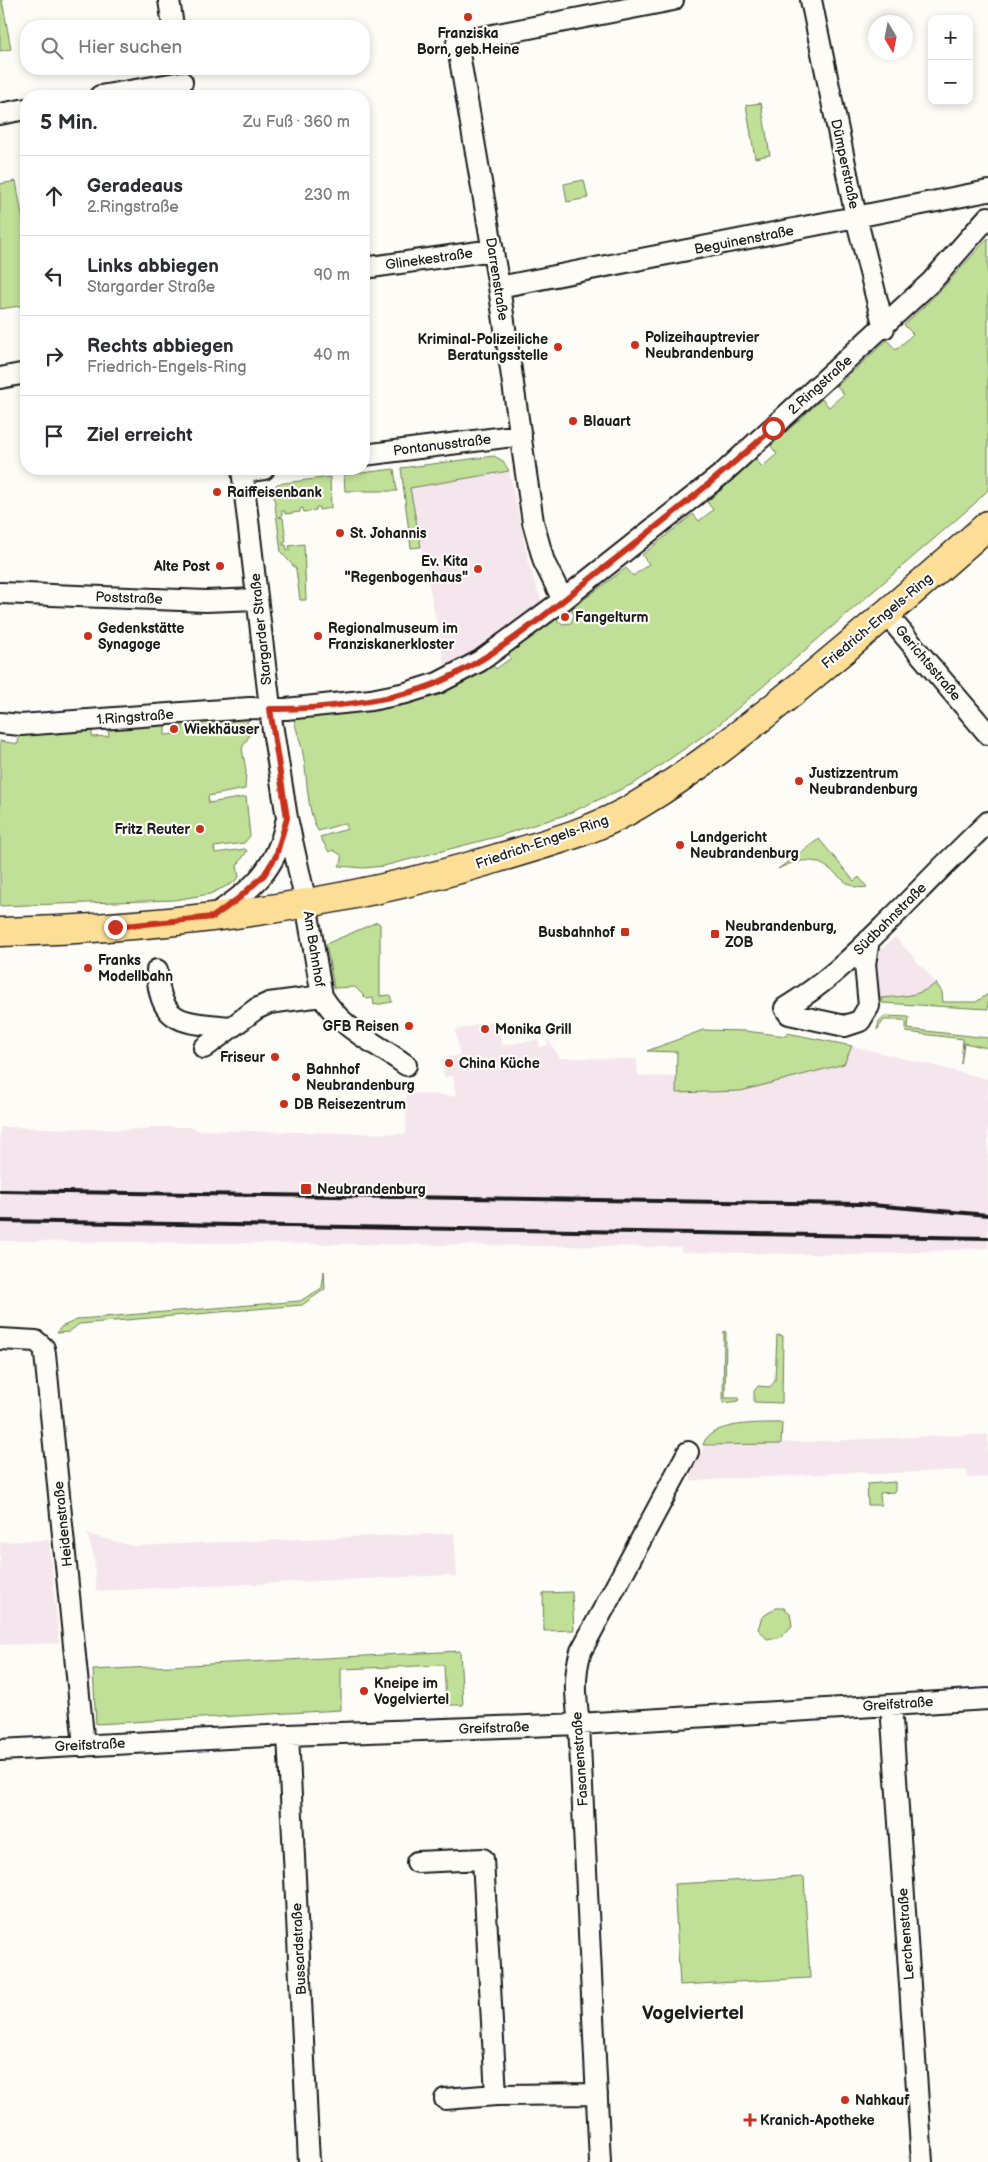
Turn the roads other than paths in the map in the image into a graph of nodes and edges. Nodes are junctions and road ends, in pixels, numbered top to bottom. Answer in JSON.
{"nodes":[{"id":1,"x":169,"y":0,"type":"edge"},
{"id":2,"x":673,"y":0,"type":"edge"},
{"id":3,"x":811,"y":0,"type":"edge"},
{"id":4,"x":172,"y":20,"type":"edge"},
{"id":5,"x":182,"y":82,"type":"edge"},
{"id":6,"x":135,"y":90,"type":"edge"},
{"id":7,"x":20,"y":111,"type":"edge"},
{"id":8,"x":0,"y":114,"type":"edge"},
{"id":9,"x":988,"y":191,"type":"edge"},
{"id":10,"x":856,"y":217,"type":"junction"},
{"id":11,"x":988,"y":217,"type":"edge"},
{"id":12,"x":493,"y":250,"type":"junction"},
{"id":13,"x":370,"y":267,"type":"edge"},
{"id":14,"x":499,"y":287,"type":"junction"},
{"id":15,"x":884,"y":328,"type":"junction"},
{"id":16,"x":20,"y":374,"type":"edge"},
{"id":17,"x":0,"y":378,"type":"edge"},
{"id":18,"x":521,"y":435,"type":"junction"},
{"id":19,"x":370,"y":454,"type":"edge"},
{"id":20,"x":244,"y":475,"type":"edge"},
{"id":21,"x":988,"y":524,"type":"edge"},
{"id":22,"x":0,"y":593,"type":"edge"},
{"id":23,"x":257,"y":599,"type":"junction"},
{"id":24,"x":563,"y":600,"type":"junction"},
{"id":25,"x":887,"y":615,"type":"junction"},
{"id":26,"x":270,"y":709,"type":"junction"},
{"id":27,"x":0,"y":723,"type":"edge"},
{"id":28,"x":988,"y":734,"type":"edge"},
{"id":29,"x":287,"y":818,"type":"junction"},
{"id":30,"x":988,"y":822,"type":"edge"},
{"id":31,"x":306,"y":903,"type":"junction"},
{"id":32,"x":213,"y":917,"type":"junction"},
{"id":33,"x":0,"y":932,"type":"edge"},
{"id":34,"x":869,"y":940,"type":"junction"},
{"id":35,"x":157,"y":970,"type":"dead end"},
{"id":36,"x":322,"y":996,"type":"junction"},
{"id":37,"x":231,"y":1027,"type":"junction"},
{"id":38,"x":204,"y":1048,"type":"dead end"},
{"id":39,"x":406,"y":1065,"type":"dead end"},
{"id":40,"x":0,"y":1339,"type":"edge"},
{"id":41,"x":688,"y":1452,"type":"dead end"},
{"id":42,"x":988,"y":1699,"type":"edge"},
{"id":43,"x":891,"y":1705,"type":"junction"},
{"id":44,"x":579,"y":1724,"type":"junction"},
{"id":45,"x":288,"y":1735,"type":"junction"},
{"id":46,"x":84,"y":1746,"type":"junction"},
{"id":47,"x":0,"y":1750,"type":"edge"},
{"id":48,"x":417,"y":1862,"type":"dead end"},
{"id":49,"x":597,"y":2094,"type":"junction"},
{"id":50,"x":496,"y":2095,"type":"junction"},
{"id":51,"x":446,"y":2099,"type":"dead end"},
{"id":52,"x":309,"y":2162,"type":"edge"},
{"id":53,"x":600,"y":2162,"type":"edge"},
{"id":54,"x":922,"y":2162,"type":"edge"}],
"edges":[{"from":1,"to":4,"type":"street"},
{"from":2,"to":12,"type":"street","name":"Darrenstraße"},
{"from":3,"to":10,"type":"street","name":"Dümperstraße"},
{"from":5,"to":6,"type":"street"},
{"from":7,"to":8,"type":"street"},
{"from":9,"to":10,"type":"street","name":"Beguinenstraße"},
{"from":10,"to":14,"type":"street","name":"Beguinenstraße"},
{"from":10,"to":15,"type":"street","name":"Dümperstraße"},
{"from":11,"to":15,"type":"street","name":"2.Ringstraße"},
{"from":12,"to":13,"type":"street","name":"Glinekestraße"},
{"from":12,"to":14,"type":"street","name":"Darrenstraße"},
{"from":14,"to":18,"type":"street","name":"Darrenstraße"},
{"from":15,"to":24,"type":"street","name":"2.Ringstraße"},
{"from":16,"to":17,"type":"street"},
{"from":18,"to":19,"type":"street","name":"Pontanusstraße"},
{"from":18,"to":24,"type":"street","name":"Darrenstraße"},
{"from":20,"to":23,"type":"street","name":"Stargarder Straße"},
{"from":21,"to":25,"type":"main road","name":"Friedrich-Engels-Ring"},
{"from":22,"to":23,"type":"street","name":"Poststraße"},
{"from":23,"to":26,"type":"street","name":"Stargarder Straße"},
{"from":24,"to":26,"type":"street","name":"2.Ringstraße"},
{"from":25,"to":28,"type":"street","name":"Gerichtsstraße"},
{"from":25,"to":31,"type":"main road","name":"Friedrich-Engels-Ring"},
{"from":26,"to":27,"type":"street","name":"1.Ringstraße"},
{"from":26,"to":29,"type":"street","name":"Stargarder Straße"},
{"from":29,"to":31,"type":"street","name":"Stargarder Straße"},
{"from":29,"to":32,"type":"street","name":"Stargarder Straße"},
{"from":30,"to":34,"type":"street","name":"Südbahnstraße"},
{"from":31,"to":32,"type":"main road","name":"Friedrich-Engels-Ring"},
{"from":31,"to":36,"type":"street","name":"Am Bahnhof"},
{"from":32,"to":33,"type":"main road","name":"Friedrich-Engels-Ring"},
{"from":34,"to":34,"type":"street","name":"Südbahnstraße"},
{"from":35,"to":37,"type":"street"},
{"from":36,"to":37,"type":"street","name":"Am Bahnhof"},
{"from":36,"to":39,"type":"street","name":"Am Bahnhof"},
{"from":37,"to":38,"type":"street","name":"Am Bahnhof"},
{"from":40,"to":46,"type":"street","name":"Heidenstraße"},
{"from":41,"to":44,"type":"street","name":"Fasanenstraße"},
{"from":42,"to":43,"type":"street","name":"Greifstraße"},
{"from":43,"to":44,"type":"street","name":"Greifstraße"},
{"from":43,"to":54,"type":"street","name":"Lerchenstraße"},
{"from":44,"to":45,"type":"street","name":"Greifstraße"},
{"from":44,"to":49,"type":"street","name":"Fasanenstraße"},
{"from":45,"to":46,"type":"street","name":"Greifstraße"},
{"from":45,"to":52,"type":"street","name":"Bussardstraße"},
{"from":46,"to":47,"type":"street","name":"Greifstraße"},
{"from":48,"to":50,"type":"street"},
{"from":49,"to":50,"type":"street"},
{"from":49,"to":53,"type":"street","name":"Fasanenstraße"},
{"from":50,"to":51,"type":"street"}]}
